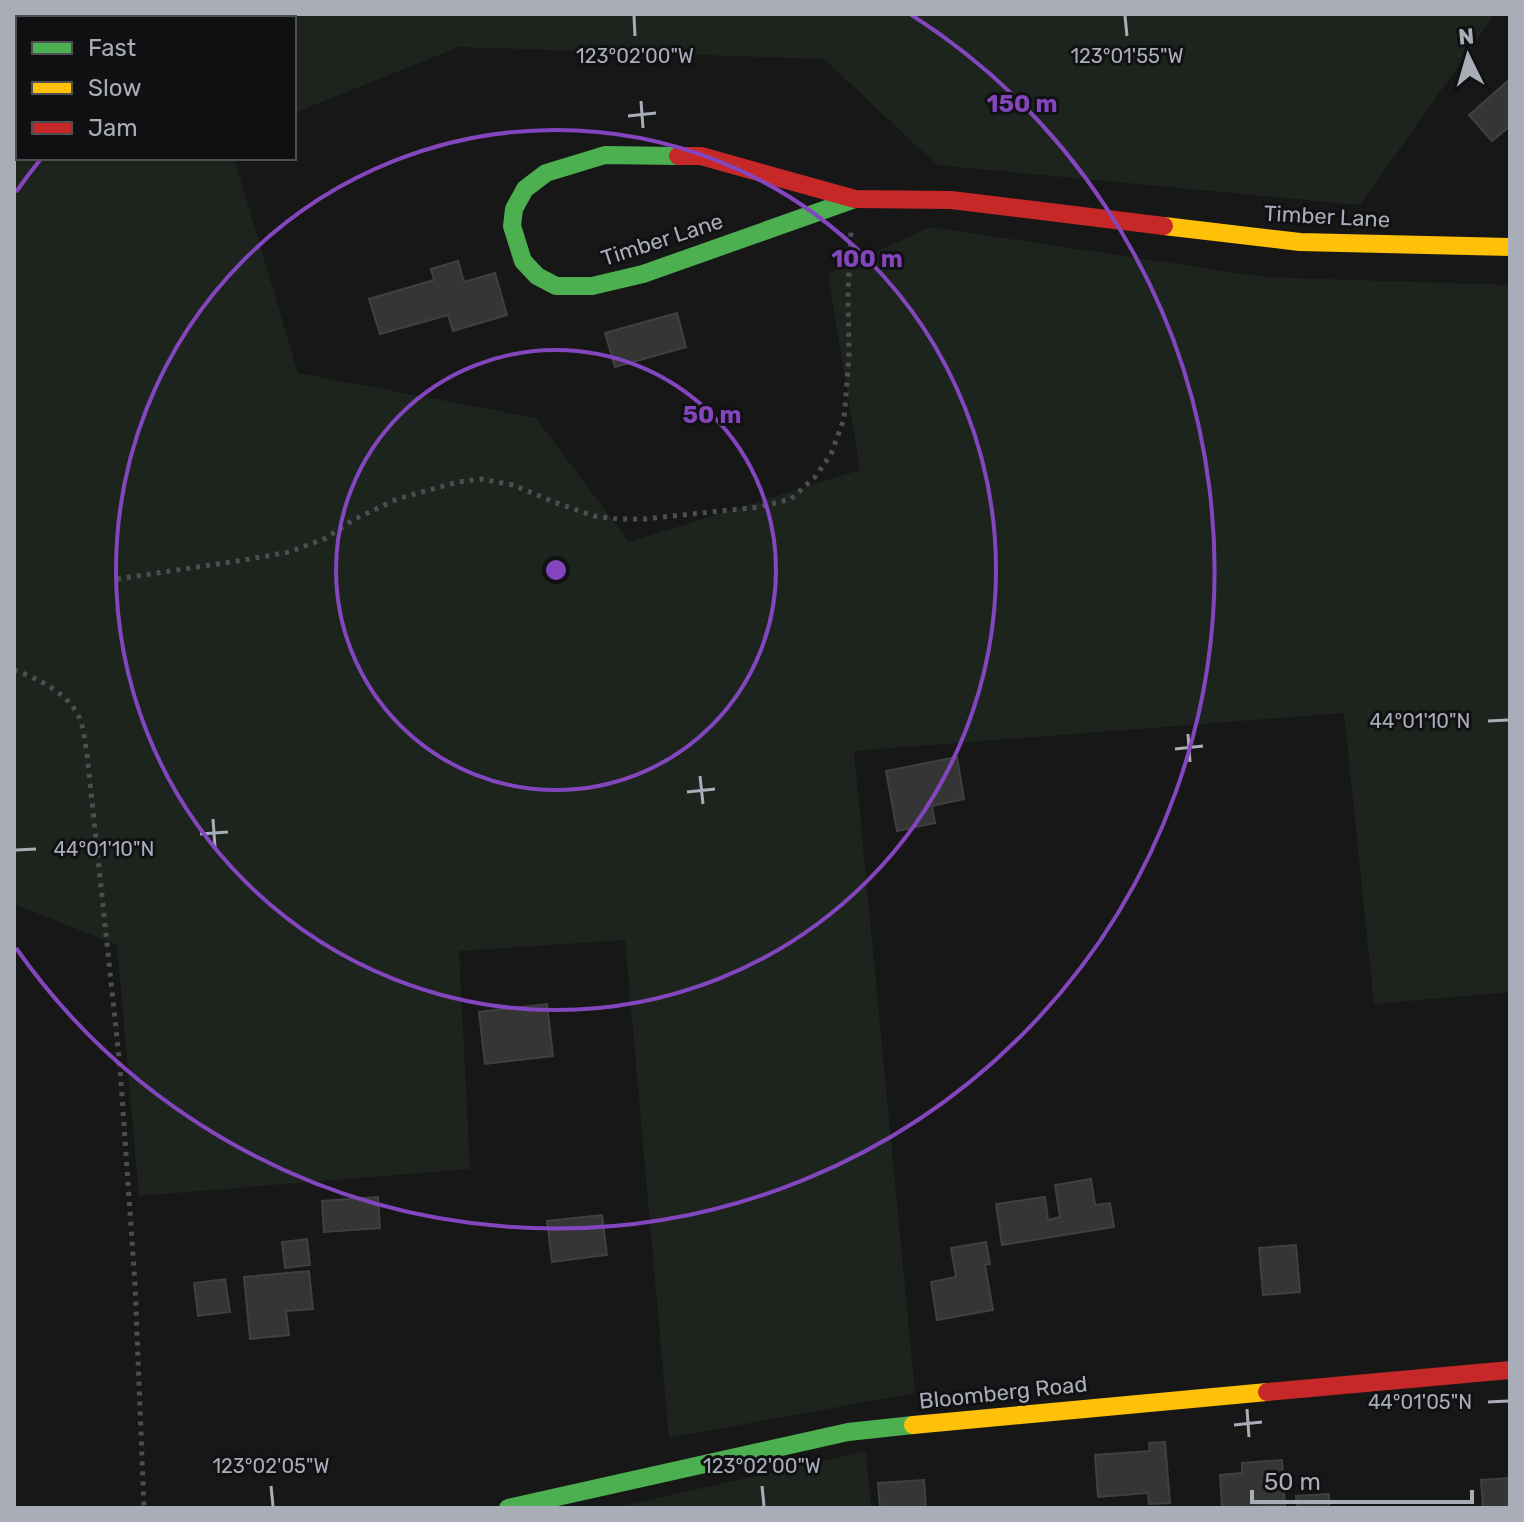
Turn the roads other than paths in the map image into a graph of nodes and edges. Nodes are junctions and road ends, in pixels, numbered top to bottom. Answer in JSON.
{"nodes":[{"id":1,"x":855,"y":199,"type":"junction"},
{"id":2,"x":1510,"y":247,"type":"edge"},
{"id":3,"x":1510,"y":1370,"type":"edge"},
{"id":4,"x":508,"y":1508,"type":"edge"}],
"edges":[{"from":1,"to":1,"type":"street","name":"Timber Lane"},
{"from":1,"to":2,"type":"street","name":"Timber Lane"},
{"from":3,"to":4,"type":"street","name":"Bloomberg Road"}]}
